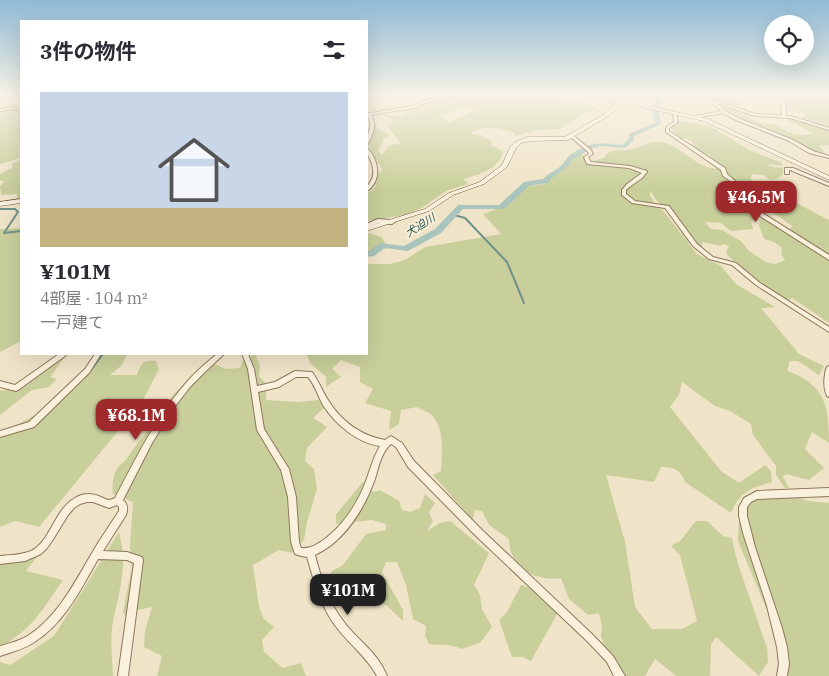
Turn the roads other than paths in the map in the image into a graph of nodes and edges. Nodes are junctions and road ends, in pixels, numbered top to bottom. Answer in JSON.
{"nodes":[{"id":1,"x":373,"y":126,"type":"edge"},
{"id":2,"x":589,"y":126,"type":"edge"},
{"id":3,"x":670,"y":126,"type":"edge"},
{"id":4,"x":720,"y":126,"type":"edge"},
{"id":5,"x":753,"y":126,"type":"edge"},
{"id":6,"x":572,"y":136,"type":"junction"},
{"id":7,"x":368,"y":141,"type":"edge"},
{"id":8,"x":368,"y":150,"type":"edge"},
{"id":9,"x":829,"y":157,"type":"edge"},
{"id":10,"x":787,"y":173,"type":"dead end"},
{"id":11,"x":829,"y":178,"type":"edge"},
{"id":12,"x":829,"y":185,"type":"edge"},
{"id":13,"x":368,"y":189,"type":"edge"},
{"id":14,"x":20,"y":201,"type":"edge"},
{"id":15,"x":0,"y":204,"type":"edge"},
{"id":16,"x":368,"y":227,"type":"edge"},
{"id":17,"x":829,"y":258,"type":"edge"},
{"id":18,"x":829,"y":330,"type":"edge"},
{"id":19,"x":62,"y":355,"type":"edge"},
{"id":20,"x":97,"y":355,"type":"edge"},
{"id":21,"x":220,"y":355,"type":"edge"},
{"id":22,"x":245,"y":355,"type":"edge"},
{"id":23,"x":829,"y":369,"type":"edge"},
{"id":24,"x":0,"y":384,"type":"edge"},
{"id":25,"x":254,"y":390,"type":"junction"},
{"id":26,"x":829,"y":394,"type":"edge"},
{"id":27,"x":0,"y":434,"type":"edge"},
{"id":28,"x":384,"y":443,"type":"junction"},
{"id":29,"x":829,"y":492,"type":"edge"},
{"id":30,"x":118,"y":500,"type":"junction"},
{"id":31,"x":310,"y":553,"type":"junction"},
{"id":32,"x":95,"y":555,"type":"junction"},
{"id":33,"x":0,"y":560,"type":"edge"},
{"id":34,"x":0,"y":651,"type":"edge"},
{"id":35,"x":123,"y":676,"type":"edge"},
{"id":36,"x":382,"y":676,"type":"edge"},
{"id":37,"x":620,"y":676,"type":"edge"},
{"id":38,"x":782,"y":676,"type":"edge"}],
"edges":[{"from":1,"to":7,"type":"street"},
{"from":2,"to":6,"type":"main road"},
{"from":3,"to":17,"type":"street"},
{"from":4,"to":11,"type":"main road"},
{"from":5,"to":9,"type":"street"},
{"from":6,"to":16,"type":"main road"},
{"from":6,"to":18,"type":"street"},
{"from":8,"to":13,"type":"street"},
{"from":10,"to":12,"type":"street"},
{"from":14,"to":15,"type":"main road"},
{"from":19,"to":24,"type":"street"},
{"from":20,"to":27,"type":"street"},
{"from":21,"to":30,"type":"street"},
{"from":22,"to":25,"type":"street"},
{"from":23,"to":26,"type":"street"},
{"from":25,"to":28,"type":"street"},
{"from":25,"to":31,"type":"street"},
{"from":28,"to":31,"type":"street"},
{"from":28,"to":37,"type":"street"},
{"from":29,"to":38,"type":"street"},
{"from":30,"to":32,"type":"street"},
{"from":30,"to":33,"type":"street"},
{"from":31,"to":36,"type":"street"},
{"from":32,"to":34,"type":"street"},
{"from":32,"to":35,"type":"street"}]}
